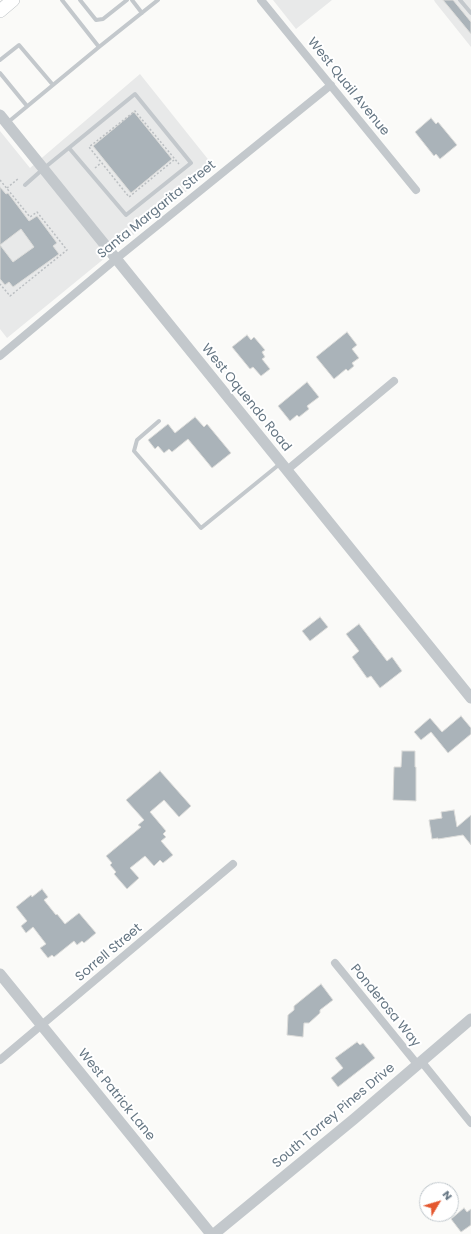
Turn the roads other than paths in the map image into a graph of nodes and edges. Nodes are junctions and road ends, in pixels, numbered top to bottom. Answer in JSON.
{"nodes":[{"id":1,"x":13,"y":0,"type":"edge"},
{"id":2,"x":62,"y":0,"type":"edge"},
{"id":3,"x":80,"y":0,"type":"edge"},
{"id":4,"x":127,"y":0,"type":"edge"},
{"id":5,"x":132,"y":0,"type":"edge"},
{"id":6,"x":156,"y":0,"type":"edge"},
{"id":7,"x":261,"y":0,"type":"edge"},
{"id":8,"x":460,"y":0,"type":"edge"},
{"id":9,"x":0,"y":11,"type":"edge"},
{"id":10,"x":142,"y":13,"type":"junction"},
{"id":11,"x":471,"y":13,"type":"edge"},
{"id":12,"x":99,"y":46,"type":"junction"},
{"id":13,"x":0,"y":60,"type":"edge"},
{"id":14,"x":0,"y":73,"type":"edge"},
{"id":15,"x":53,"y":86,"type":"junction"},
{"id":16,"x":331,"y":86,"type":"junction"},
{"id":17,"x":27,"y":106,"type":"junction"},
{"id":18,"x":3,"y":119,"type":"edge"},
{"id":19,"x":70,"y":148,"type":"junction"},
{"id":20,"x":43,"y":169,"type":"junction"},
{"id":21,"x":25,"y":185,"type":"dead end"},
{"id":22,"x":416,"y":190,"type":"dead end"},
{"id":23,"x":116,"y":259,"type":"junction"},
{"id":24,"x":0,"y":354,"type":"edge"},
{"id":25,"x":394,"y":381,"type":"dead end"},
{"id":26,"x":159,"y":421,"type":"dead end"},
{"id":27,"x":284,"y":466,"type":"junction"},
{"id":28,"x":471,"y":698,"type":"edge"},
{"id":29,"x":233,"y":864,"type":"dead end"},
{"id":30,"x":335,"y":963,"type":"dead end"},
{"id":31,"x":0,"y":974,"type":"edge"},
{"id":32,"x":471,"y":1019,"type":"edge"},
{"id":33,"x":42,"y":1025,"type":"junction"},
{"id":34,"x":0,"y":1060,"type":"edge"},
{"id":35,"x":419,"y":1062,"type":"junction"},
{"id":36,"x":471,"y":1123,"type":"edge"},
{"id":37,"x":211,"y":1234,"type":"edge"},
{"id":38,"x":214,"y":1234,"type":"edge"}],
"edges":[{"from":1,"to":9,"type":"main road"},
{"from":2,"to":12,"type":"lane"},
{"from":3,"to":4,"type":"lane"},
{"from":5,"to":10,"type":"lane"},
{"from":6,"to":10,"type":"lane"},
{"from":7,"to":16,"type":"street","name":"West Quail Avenue"},
{"from":8,"to":11,"type":"lane"},
{"from":10,"to":12,"type":"lane"},
{"from":12,"to":15,"type":"lane"},
{"from":13,"to":15,"type":"lane"},
{"from":14,"to":17,"type":"lane"},
{"from":15,"to":17,"type":"lane"},
{"from":16,"to":22,"type":"street","name":"West Quail Avenue"},
{"from":16,"to":23,"type":"street","name":"Santa Margarita Street"},
{"from":17,"to":18,"type":"lane"},
{"from":18,"to":20,"type":"street","name":"West Oquendo Road"},
{"from":19,"to":19,"type":"lane"},
{"from":19,"to":20,"type":"lane"},
{"from":20,"to":21,"type":"lane"},
{"from":20,"to":23,"type":"street","name":"West Oquendo Road"},
{"from":23,"to":24,"type":"street","name":"Santa Margarita Street"},
{"from":23,"to":27,"type":"street","name":"West Oquendo Road"},
{"from":25,"to":27,"type":"street"},
{"from":26,"to":27,"type":"lane"},
{"from":27,"to":28,"type":"street","name":"West Oquendo Road"},
{"from":29,"to":33,"type":"street","name":"Sorrell Street"},
{"from":30,"to":35,"type":"street","name":"Ponderosa Way"},
{"from":31,"to":33,"type":"street","name":"West Patrick Lane"},
{"from":32,"to":35,"type":"street","name":"South Torrey Pines Drive"},
{"from":33,"to":34,"type":"street","name":"Sorrell Street"},
{"from":33,"to":37,"type":"street","name":"West Patrick Lane"},
{"from":35,"to":36,"type":"street","name":"Ponderosa Way"},
{"from":35,"to":38,"type":"street","name":"South Torrey Pines Drive"}]}
